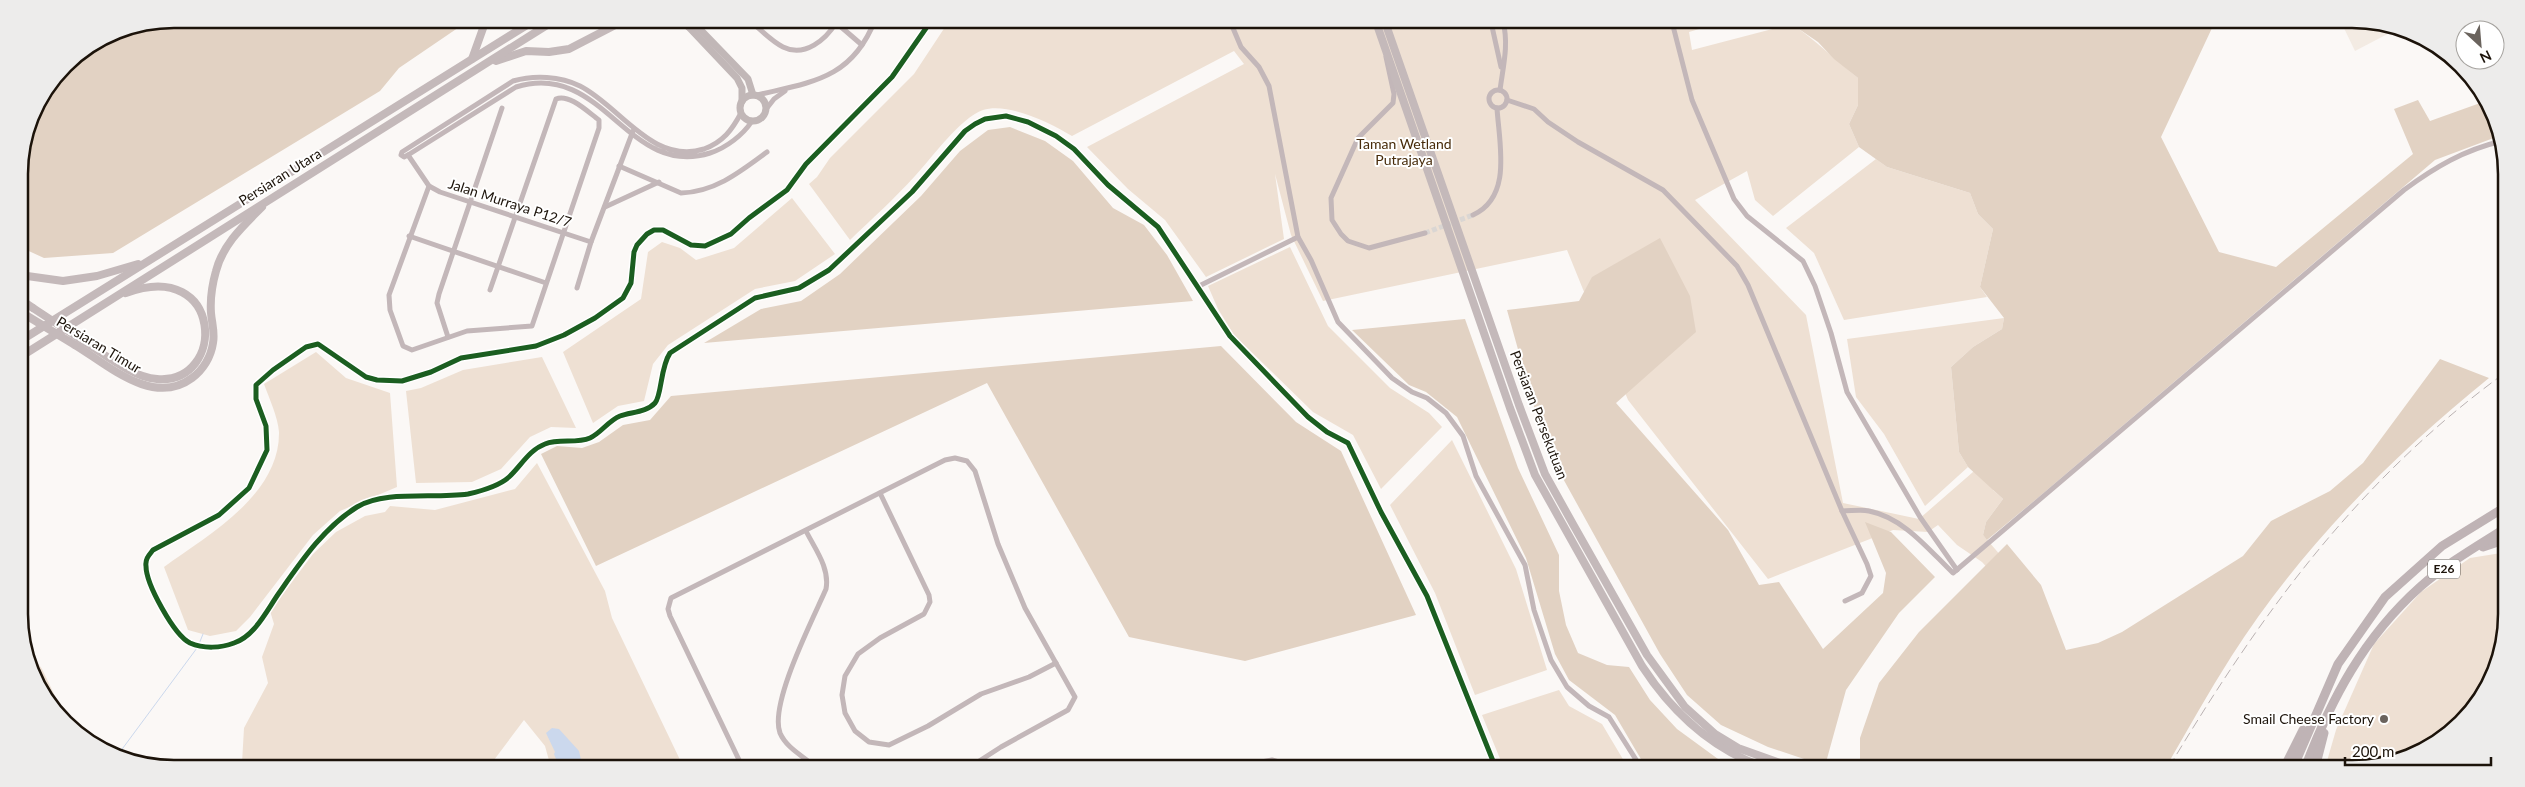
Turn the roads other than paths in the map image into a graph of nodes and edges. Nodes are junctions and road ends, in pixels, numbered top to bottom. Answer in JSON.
{"nodes":[{"id":1,"x":483,"y":28,"type":"edge"},
{"id":2,"x":522,"y":28,"type":"edge"},
{"id":3,"x":542,"y":28,"type":"edge"},
{"id":4,"x":610,"y":28,"type":"edge"},
{"id":5,"x":692,"y":28,"type":"edge"},
{"id":6,"x":693,"y":28,"type":"edge"},
{"id":7,"x":759,"y":28,"type":"edge"},
{"id":8,"x":832,"y":28,"type":"edge"},
{"id":9,"x":842,"y":28,"type":"edge"},
{"id":10,"x":871,"y":28,"type":"edge"},
{"id":11,"x":926,"y":28,"type":"edge"},
{"id":12,"x":1233,"y":28,"type":"edge"},
{"id":13,"x":1378,"y":28,"type":"edge"},
{"id":14,"x":1387,"y":28,"type":"edge"},
{"id":15,"x":1492,"y":28,"type":"edge"},
{"id":16,"x":1505,"y":28,"type":"edge"},
{"id":17,"x":1674,"y":28,"type":"edge"},
{"id":18,"x":862,"y":45,"type":"junction"},
{"id":19,"x":1386,"y":50,"type":"junction"},
{"id":20,"x":472,"y":58,"type":"junction"},
{"id":21,"x":481,"y":66,"type":"junction"},
{"id":22,"x":1502,"y":72,"type":"junction"},
{"id":23,"x":790,"y":89,"type":"junction"},
{"id":24,"x":1500,"y":90,"type":"junction"},
{"id":25,"x":755,"y":95,"type":"junction"},
{"id":26,"x":1507,"y":100,"type":"junction"},
{"id":27,"x":742,"y":101,"type":"junction"},
{"id":28,"x":502,"y":108,"type":"dead end"},
{"id":29,"x":766,"y":108,"type":"junction"},
{"id":30,"x":1497,"y":108,"type":"junction"},
{"id":31,"x":741,"y":113,"type":"junction"},
{"id":32,"x":752,"y":121,"type":"junction"},
{"id":33,"x":633,"y":131,"type":"junction"},
{"id":34,"x":2495,"y":143,"type":"edge"},
{"id":35,"x":767,"y":152,"type":"dead end"},
{"id":36,"x":619,"y":166,"type":"junction"},
{"id":37,"x":659,"y":182,"type":"junction"},
{"id":38,"x":429,"y":186,"type":"junction"},
{"id":39,"x":272,"y":197,"type":"junction"},
{"id":40,"x":471,"y":201,"type":"junction"},
{"id":41,"x":604,"y":207,"type":"junction"},
{"id":42,"x":1473,"y":215,"type":"tunnel mouth"},
{"id":43,"x":515,"y":218,"type":"junction"},
{"id":44,"x":562,"y":232,"type":"junction"},
{"id":45,"x":1425,"y":233,"type":"tunnel mouth"},
{"id":46,"x":409,"y":236,"type":"junction"},
{"id":47,"x":1298,"y":238,"type":"junction"},
{"id":48,"x":591,"y":242,"type":"junction"},
{"id":49,"x":453,"y":251,"type":"junction"},
{"id":50,"x":150,"y":259,"type":"junction"},
{"id":51,"x":498,"y":267,"type":"junction"},
{"id":52,"x":28,"y":276,"type":"edge"},
{"id":53,"x":546,"y":283,"type":"junction"},
{"id":54,"x":1197,"y":287,"type":"junction"},
{"id":55,"x":577,"y":288,"type":"dead end"},
{"id":56,"x":490,"y":290,"type":"dead end"},
{"id":57,"x":111,"y":298,"type":"junction"},
{"id":58,"x":28,"y":305,"type":"edge"},
{"id":59,"x":28,"y":316,"type":"edge"},
{"id":60,"x":28,"y":336,"type":"edge"},
{"id":61,"x":448,"y":337,"type":"junction"},
{"id":62,"x":28,"y":352,"type":"edge"},
{"id":63,"x":880,"y":493,"type":"junction"},
{"id":64,"x":1842,"y":511,"type":"junction"},
{"id":65,"x":2498,"y":511,"type":"edge"},
{"id":66,"x":806,"y":532,"type":"junction"},
{"id":67,"x":2498,"y":533,"type":"edge"},
{"id":68,"x":2498,"y":542,"type":"edge"},
{"id":69,"x":2463,"y":555,"type":"junction"},
{"id":70,"x":1957,"y":570,"type":"junction"},
{"id":71,"x":1845,"y":601,"type":"dead end"},
{"id":72,"x":1056,"y":663,"type":"junction"},
{"id":73,"x":2333,"y":702,"type":"junction"},
{"id":74,"x":2318,"y":706,"type":"junction"},
{"id":75,"x":1492,"y":759,"type":"edge"},
{"id":76,"x":1636,"y":759,"type":"edge"},
{"id":77,"x":1746,"y":759,"type":"edge"},
{"id":78,"x":1769,"y":759,"type":"edge"},
{"id":79,"x":2289,"y":759,"type":"edge"},
{"id":80,"x":2297,"y":759,"type":"edge"},
{"id":81,"x":2309,"y":759,"type":"edge"},
{"id":82,"x":2317,"y":759,"type":"edge"},
{"id":83,"x":738,"y":760,"type":"edge"},
{"id":84,"x":807,"y":760,"type":"edge"},
{"id":85,"x":982,"y":760,"type":"edge"}],
"edges":[{"from":1,"to":20,"type":"main road"},
{"from":2,"to":20,"type":"main road","name":"Persiaran Utara"},
{"from":3,"to":21,"type":"main road","name":"Persiaran Utara"},
{"from":4,"to":21,"type":"main road"},
{"from":5,"to":27,"type":"street"},
{"from":6,"to":25,"type":"street"},
{"from":7,"to":8,"type":"street"},
{"from":9,"to":18,"type":"street"},
{"from":10,"to":18,"type":"street"},
{"from":11,"to":54,"type":"street"},
{"from":12,"to":47,"type":"street"},
{"from":13,"to":19,"type":"main road","name":"Persiaran Persekutuan"},
{"from":14,"to":78,"type":"main road","name":"Persiaran Persekutuan"},
{"from":15,"to":22,"type":"street"},
{"from":16,"to":22,"type":"street"},
{"from":17,"to":70,"type":"street"},
{"from":18,"to":23,"type":"street"},
{"from":19,"to":45,"type":"street"},
{"from":19,"to":77,"type":"main road","name":"Persiaran Persekutuan"},
{"from":20,"to":50,"type":"main road","name":"Persiaran Utara"},
{"from":21,"to":39,"type":"main road","name":"Persiaran Utara"},
{"from":22,"to":24,"type":"street"},
{"from":23,"to":25,"type":"street"},
{"from":23,"to":29,"type":"street"},
{"from":24,"to":26,"type":"street"},
{"from":24,"to":30,"type":"street"},
{"from":25,"to":27,"type":"street"},
{"from":25,"to":29,"type":"street"},
{"from":26,"to":30,"type":"street"},
{"from":26,"to":64,"type":"street"},
{"from":27,"to":31,"type":"street"},
{"from":28,"to":40,"type":"street"},
{"from":29,"to":32,"type":"street"},
{"from":30,"to":42,"type":"street"},
{"from":31,"to":32,"type":"street"},
{"from":31,"to":33,"type":"street"},
{"from":32,"to":33,"type":"street"},
{"from":33,"to":36,"type":"street"},
{"from":33,"to":38,"type":"street","name":"Jalan Murraya P12/7"},
{"from":34,"to":70,"type":"street"},
{"from":35,"to":37,"type":"street"},
{"from":36,"to":37,"type":"street"},
{"from":36,"to":41,"type":"street"},
{"from":37,"to":41,"type":"street"},
{"from":38,"to":40,"type":"street","name":"Jalan Murraya P12/7"},
{"from":38,"to":46,"type":"street"},
{"from":39,"to":57,"type":"main road","name":"Persiaran Utara"},
{"from":39,"to":59,"type":"main road","name":"Persiaran Timur","bridge":true},
{"from":40,"to":43,"type":"street","name":"Jalan Murraya P12/7"},
{"from":40,"to":49,"type":"street"},
{"from":41,"to":48,"type":"street"},
{"from":43,"to":44,"type":"street","name":"Jalan Murraya P12/7"},
{"from":43,"to":44,"type":"street"},
{"from":43,"to":51,"type":"street"},
{"from":44,"to":48,"type":"street","name":"Jalan Murraya P12/7"},
{"from":44,"to":53,"type":"street"},
{"from":46,"to":49,"type":"street"},
{"from":46,"to":61,"type":"street"},
{"from":47,"to":54,"type":"street"},
{"from":47,"to":76,"type":"street"},
{"from":48,"to":55,"type":"street"},
{"from":49,"to":51,"type":"street"},
{"from":49,"to":61,"type":"street"},
{"from":50,"to":52,"type":"main road"},
{"from":50,"to":60,"type":"main road","name":"Persiaran Utara"},
{"from":51,"to":53,"type":"street"},
{"from":51,"to":56,"type":"street"},
{"from":53,"to":61,"type":"street"},
{"from":54,"to":75,"type":"street"},
{"from":57,"to":58,"type":"main road","name":"Persiaran Timur","bridge":true},
{"from":57,"to":62,"type":"main road","name":"Persiaran Utara"},
{"from":63,"to":66,"type":"street"},
{"from":63,"to":72,"type":"street"},
{"from":63,"to":72,"type":"street"},
{"from":64,"to":70,"type":"street"},
{"from":64,"to":71,"type":"street"},
{"from":65,"to":74,"type":"highway","number":"E26"},
{"from":66,"to":83,"type":"street"},
{"from":66,"to":84,"type":"street"},
{"from":67,"to":69,"type":"highway","number":"E26"},
{"from":68,"to":69,"type":"highway"},
{"from":69,"to":73,"type":"highway","number":"E26"},
{"from":72,"to":85,"type":"street"},
{"from":73,"to":81,"type":"highway","number":"E26"},
{"from":73,"to":82,"type":"highway"},
{"from":74,"to":79,"type":"highway"},
{"from":74,"to":80,"type":"highway","number":"E26"}]}
